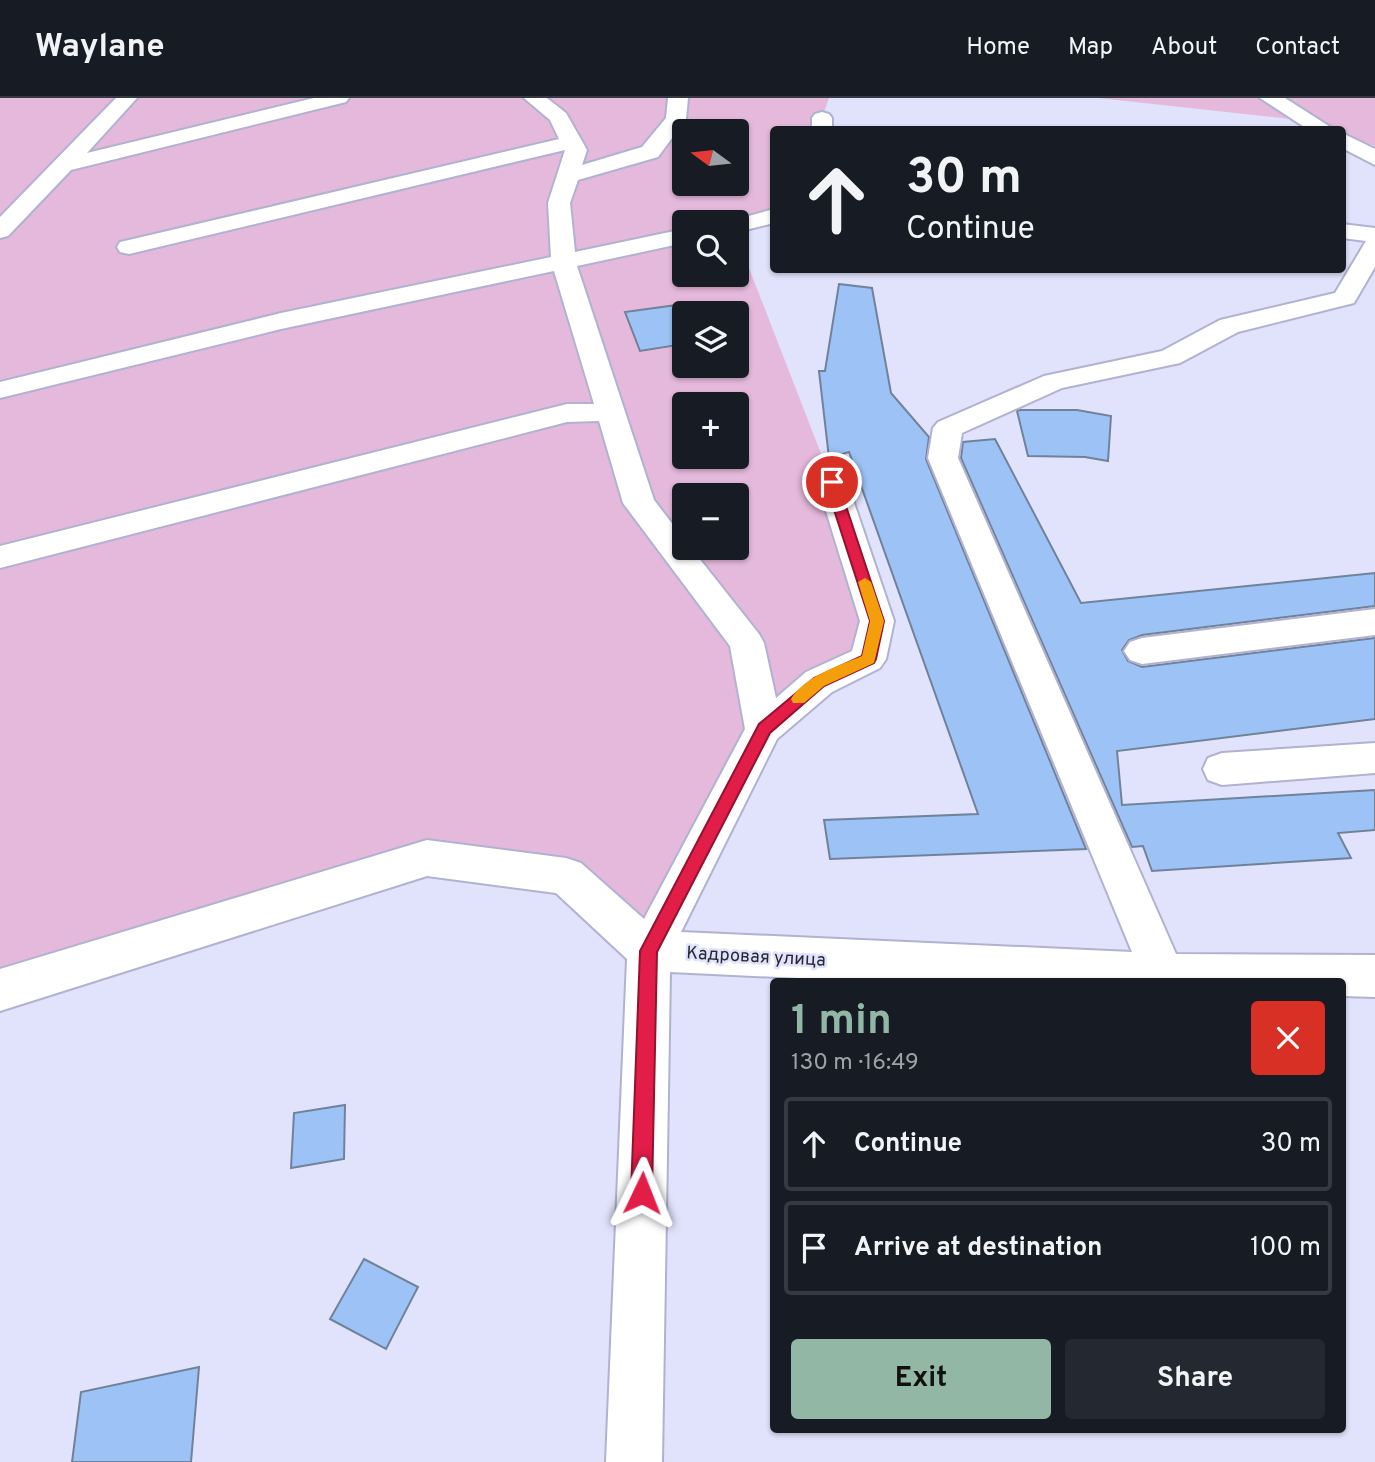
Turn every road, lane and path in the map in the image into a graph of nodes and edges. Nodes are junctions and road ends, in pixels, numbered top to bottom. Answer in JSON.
{"nodes":[{"id":1,"x":127,"y":98,"type":"edge"},
{"id":2,"x":339,"y":98,"type":"edge"},
{"id":3,"x":534,"y":98,"type":"edge"},
{"id":4,"x":678,"y":98,"type":"edge"},
{"id":5,"x":1270,"y":98,"type":"edge"},
{"id":6,"x":1318,"y":126,"type":"edge"},
{"id":7,"x":1346,"y":141,"type":"edge"},
{"id":8,"x":572,"y":142,"type":"junction"},
{"id":9,"x":1346,"y":156,"type":"edge"},
{"id":10,"x":1375,"y":158,"type":"edge"},
{"id":11,"x":1375,"y":164,"type":"edge"},
{"id":12,"x":62,"y":165,"type":"junction"},
{"id":13,"x":568,"y":176,"type":"junction"},
{"id":14,"x":770,"y":217,"type":"edge"},
{"id":15,"x":749,"y":222,"type":"edge"},
{"id":16,"x":0,"y":231,"type":"edge"},
{"id":17,"x":1346,"y":231,"type":"edge"},
{"id":18,"x":1375,"y":235,"type":"edge"},
{"id":19,"x":672,"y":238,"type":"edge"},
{"id":20,"x":1375,"y":246,"type":"edge"},
{"id":21,"x":130,"y":247,"type":"dead end"},
{"id":22,"x":564,"y":260,"type":"junction"},
{"id":23,"x":1360,"y":301,"type":"edge"},
{"id":24,"x":0,"y":390,"type":"edge"},
{"id":25,"x":611,"y":412,"type":"junction"},
{"id":26,"x":832,"y":482,"type":"dead end"},
{"id":27,"x":0,"y":557,"type":"edge"},
{"id":28,"x":1375,"y":622,"type":"edge"},
{"id":29,"x":1142,"y":651,"type":"dead end"},
{"id":30,"x":764,"y":729,"type":"junction"},
{"id":31,"x":1375,"y":758,"type":"edge"},
{"id":32,"x":1222,"y":769,"type":"dead end"},
{"id":33,"x":649,"y":951,"type":"junction"},
{"id":34,"x":1163,"y":974,"type":"junction"},
{"id":35,"x":1375,"y":976,"type":"edge"},
{"id":36,"x":0,"y":990,"type":"edge"},
{"id":37,"x":634,"y":1462,"type":"edge"}],
"edges":[{"from":1,"to":12,"type":"street"},
{"from":2,"to":12,"type":"street"},
{"from":3,"to":8,"type":"street"},
{"from":4,"to":13,"type":"street"},
{"from":5,"to":6,"type":"street"},
{"from":7,"to":10,"type":"street"},
{"from":8,"to":13,"type":"street"},
{"from":8,"to":21,"type":"street"},
{"from":9,"to":11,"type":"street"},
{"from":12,"to":16,"type":"street"},
{"from":13,"to":22,"type":"street"},
{"from":14,"to":15,"type":"street"},
{"from":17,"to":18,"type":"street"},
{"from":19,"to":22,"type":"street"},
{"from":20,"to":23,"type":"street"},
{"from":22,"to":24,"type":"street"},
{"from":22,"to":25,"type":"street"},
{"from":23,"to":34,"type":"street"},
{"from":25,"to":27,"type":"street"},
{"from":25,"to":30,"type":"street"},
{"from":26,"to":30,"type":"street"},
{"from":28,"to":29,"type":"street"},
{"from":30,"to":33,"type":"street"},
{"from":31,"to":32,"type":"street"},
{"from":33,"to":34,"type":"street","name":"Кадровая улица"},
{"from":33,"to":36,"type":"street"},
{"from":33,"to":37,"type":"street"},
{"from":34,"to":35,"type":"street","name":"Кадровая улица"}]}
